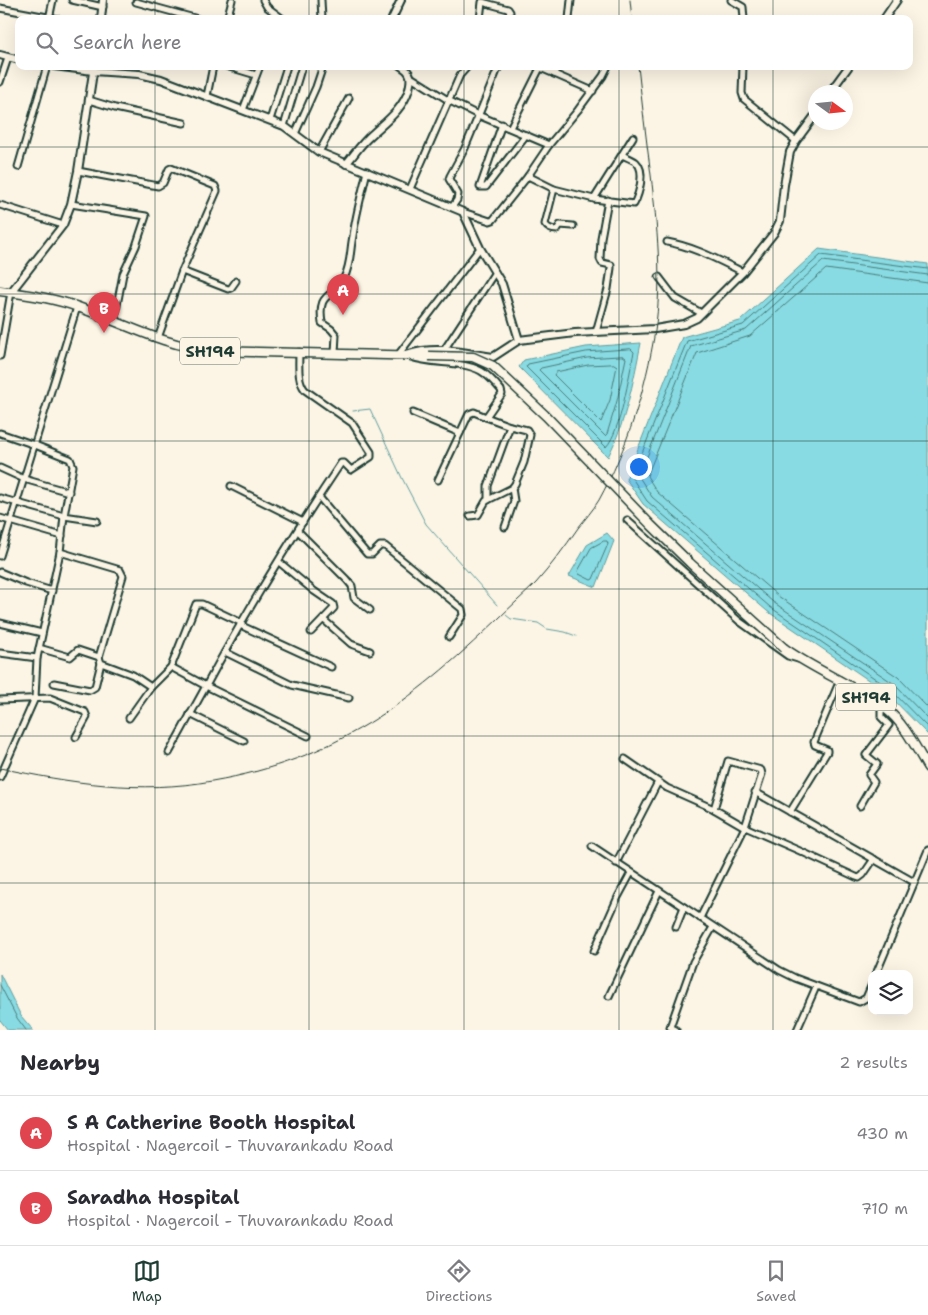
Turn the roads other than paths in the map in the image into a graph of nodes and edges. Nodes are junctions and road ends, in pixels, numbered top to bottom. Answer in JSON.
{"nodes":[{"id":1,"x":54,"y":0,"type":"edge"},
{"id":2,"x":72,"y":0,"type":"edge"},
{"id":3,"x":232,"y":0,"type":"edge"},
{"id":4,"x":263,"y":0,"type":"edge"},
{"id":5,"x":321,"y":0,"type":"edge"},
{"id":6,"x":401,"y":0,"type":"edge"},
{"id":7,"x":571,"y":0,"type":"edge"},
{"id":8,"x":731,"y":0,"type":"edge"},
{"id":9,"x":898,"y":0,"type":"edge"},
{"id":10,"x":136,"y":2,"type":"dead end"},
{"id":11,"x":103,"y":3,"type":"edge"},
{"id":12,"x":0,"y":8,"type":"edge"},
{"id":13,"x":34,"y":15,"type":"edge"},
{"id":14,"x":50,"y":15,"type":"edge"},
{"id":15,"x":183,"y":15,"type":"edge"},
{"id":16,"x":228,"y":15,"type":"edge"},
{"id":17,"x":276,"y":15,"type":"edge"},
{"id":18,"x":322,"y":15,"type":"edge"},
{"id":19,"x":394,"y":15,"type":"edge"},
{"id":20,"x":480,"y":15,"type":"edge"},
{"id":21,"x":510,"y":15,"type":"edge"},
{"id":22,"x":570,"y":15,"type":"edge"},
{"id":23,"x":744,"y":15,"type":"edge"},
{"id":24,"x":887,"y":15,"type":"edge"},
{"id":25,"x":0,"y":55,"type":"edge"},
{"id":26,"x":8,"y":58,"type":"junction"},
{"id":27,"x":15,"y":59,"type":"edge"},
{"id":28,"x":46,"y":70,"type":"edge"},
{"id":29,"x":94,"y":70,"type":"edge"},
{"id":30,"x":102,"y":70,"type":"edge"},
{"id":31,"x":212,"y":70,"type":"edge"},
{"id":32,"x":239,"y":70,"type":"edge"},
{"id":33,"x":258,"y":70,"type":"edge"},
{"id":34,"x":286,"y":70,"type":"edge"},
{"id":35,"x":301,"y":70,"type":"edge"},
{"id":36,"x":322,"y":70,"type":"edge"},
{"id":37,"x":407,"y":70,"type":"edge"},
{"id":38,"x":464,"y":70,"type":"edge"},
{"id":39,"x":497,"y":70,"type":"edge"},
{"id":40,"x":537,"y":70,"type":"edge"},
{"id":41,"x":545,"y":70,"type":"edge"},
{"id":42,"x":556,"y":70,"type":"edge"},
{"id":43,"x":605,"y":70,"type":"edge"},
{"id":44,"x":743,"y":70,"type":"edge"},
{"id":45,"x":846,"y":70,"type":"edge"},
{"id":46,"x":554,"y":74,"type":"junction"},
{"id":47,"x":256,"y":75,"type":"junction"},
{"id":48,"x":411,"y":77,"type":"junction"},
{"id":49,"x":0,"y":82,"type":"edge"},
{"id":50,"x":835,"y":85,"type":"edge"},
{"id":51,"x":592,"y":91,"type":"junction"},
{"id":52,"x":207,"y":96,"type":"junction"},
{"id":53,"x":349,"y":98,"type":"dead end"},
{"id":54,"x":89,"y":100,"type":"junction"},
{"id":55,"x":448,"y":100,"type":"junction"},
{"id":56,"x":243,"y":110,"type":"junction"},
{"id":57,"x":478,"y":115,"type":"junction"},
{"id":58,"x":270,"y":120,"type":"junction"},
{"id":59,"x":184,"y":123,"type":"dead end"},
{"id":60,"x":502,"y":124,"type":"junction"},
{"id":61,"x":808,"y":125,"type":"edge"},
{"id":62,"x":284,"y":126,"type":"junction"},
{"id":63,"x":510,"y":128,"type":"junction"},
{"id":64,"x":295,"y":134,"type":"junction"},
{"id":65,"x":526,"y":135,"type":"junction"},
{"id":66,"x":633,"y":137,"type":"dead end"},
{"id":67,"x":796,"y":141,"type":"junction"},
{"id":68,"x":549,"y":145,"type":"junction"},
{"id":69,"x":319,"y":152,"type":"junction"},
{"id":70,"x":622,"y":154,"type":"junction"},
{"id":71,"x":346,"y":164,"type":"junction"},
{"id":72,"x":18,"y":168,"type":"dead end"},
{"id":73,"x":78,"y":171,"type":"junction"},
{"id":74,"x":367,"y":171,"type":"junction"},
{"id":75,"x":528,"y":176,"type":"junction"},
{"id":76,"x":410,"y":189,"type":"junction"},
{"id":77,"x":554,"y":189,"type":"junction"},
{"id":78,"x":594,"y":199,"type":"junction"},
{"id":79,"x":608,"y":200,"type":"junction"},
{"id":80,"x":71,"y":204,"type":"junction"},
{"id":81,"x":0,"y":205,"type":"edge"},
{"id":82,"x":452,"y":207,"type":"junction"},
{"id":83,"x":463,"y":212,"type":"junction"},
{"id":84,"x":63,"y":224,"type":"junction"},
{"id":85,"x":573,"y":226,"type":"dead end"},
{"id":86,"x":667,"y":242,"type":"dead end"},
{"id":87,"x":480,"y":248,"type":"junction"},
{"id":88,"x":182,"y":271,"type":"junction"},
{"id":89,"x":495,"y":272,"type":"junction"},
{"id":90,"x":743,"y":272,"type":"junction"},
{"id":91,"x":659,"y":277,"type":"dead end"},
{"id":92,"x":236,"y":281,"type":"dead end"},
{"id":93,"x":0,"y":291,"type":"edge"},
{"id":94,"x":11,"y":292,"type":"junction"},
{"id":95,"x":77,"y":306,"type":"junction"},
{"id":96,"x":8,"y":312,"type":"junction"},
{"id":97,"x":701,"y":313,"type":"junction"},
{"id":98,"x":0,"y":314,"type":"edge"},
{"id":99,"x":114,"y":321,"type":"junction"},
{"id":100,"x":596,"y":332,"type":"junction"},
{"id":101,"x":158,"y":338,"type":"junction"},
{"id":102,"x":519,"y":340,"type":"junction"},
{"id":103,"x":444,"y":350,"type":"junction"},
{"id":104,"x":298,"y":352,"type":"junction"},
{"id":105,"x":335,"y":353,"type":"junction"},
{"id":106,"x":0,"y":356,"type":"edge"},
{"id":107,"x":402,"y":356,"type":"junction"},
{"id":108,"x":413,"y":413,"type":"dead end"},
{"id":109,"x":486,"y":417,"type":"junction"},
{"id":110,"x":510,"y":426,"type":"junction"},
{"id":111,"x":0,"y":433,"type":"edge"},
{"id":112,"x":460,"y":433,"type":"junction"},
{"id":113,"x":35,"y":445,"type":"junction"},
{"id":114,"x":0,"y":468,"type":"edge"},
{"id":115,"x":24,"y":479,"type":"junction"},
{"id":116,"x":438,"y":480,"type":"dead end"},
{"id":117,"x":231,"y":486,"type":"dead end"},
{"id":118,"x":512,"y":488,"type":"junction"},
{"id":119,"x":69,"y":492,"type":"junction"},
{"id":120,"x":319,"y":496,"type":"junction"},
{"id":121,"x":0,"y":498,"type":"edge"},
{"id":122,"x":488,"y":500,"type":"junction"},
{"id":123,"x":16,"y":503,"type":"junction"},
{"id":124,"x":64,"y":516,"type":"junction"},
{"id":125,"x":470,"y":516,"type":"dead end"},
{"id":126,"x":0,"y":518,"type":"edge"},
{"id":127,"x":627,"y":520,"type":"dead end"},
{"id":128,"x":98,"y":521,"type":"dead end"},
{"id":129,"x":11,"y":522,"type":"junction"},
{"id":130,"x":303,"y":522,"type":"junction"},
{"id":131,"x":505,"y":527,"type":"dead end"},
{"id":132,"x":298,"y":531,"type":"junction"},
{"id":133,"x":62,"y":536,"type":"junction"},
{"id":134,"x":60,"y":552,"type":"junction"},
{"id":135,"x":0,"y":556,"type":"edge"},
{"id":136,"x":279,"y":562,"type":"junction"},
{"id":137,"x":0,"y":572,"type":"edge"},
{"id":138,"x":52,"y":591,"type":"junction"},
{"id":139,"x":370,"y":610,"type":"dead end"},
{"id":140,"x":324,"y":620,"type":"junction"},
{"id":141,"x":0,"y":623,"type":"edge"},
{"id":142,"x":241,"y":624,"type":"junction"},
{"id":143,"x":311,"y":632,"type":"dead end"},
{"id":144,"x":42,"y":633,"type":"junction"},
{"id":145,"x":449,"y":636,"type":"dead end"},
{"id":146,"x":39,"y":648,"type":"junction"},
{"id":147,"x":370,"y":651,"type":"dead end"},
{"id":148,"x":225,"y":652,"type":"junction"},
{"id":149,"x":0,"y":653,"type":"edge"},
{"id":150,"x":99,"y":657,"type":"junction"},
{"id":151,"x":37,"y":658,"type":"junction"},
{"id":152,"x":800,"y":660,"type":"junction"},
{"id":153,"x":101,"y":663,"type":"junction"},
{"id":154,"x":171,"y":667,"type":"junction"},
{"id":155,"x":331,"y":667,"type":"dead end"},
{"id":156,"x":840,"y":680,"type":"junction"},
{"id":157,"x":54,"y":683,"type":"dead end"},
{"id":158,"x":206,"y":686,"type":"junction"},
{"id":159,"x":151,"y":687,"type":"junction"},
{"id":160,"x":35,"y":698,"type":"junction"},
{"id":161,"x":349,"y":698,"type":"dead end"},
{"id":162,"x":0,"y":700,"type":"edge"},
{"id":163,"x":881,"y":706,"type":"junction"},
{"id":164,"x":190,"y":714,"type":"junction"},
{"id":165,"x":129,"y":718,"type":"dead end"},
{"id":166,"x":308,"y":736,"type":"dead end"},
{"id":167,"x":76,"y":737,"type":"dead end"},
{"id":168,"x":244,"y":741,"type":"dead end"},
{"id":169,"x":169,"y":754,"type":"dead end"},
{"id":170,"x":626,"y":759,"type":"dead end"},
{"id":171,"x":928,"y":768,"type":"edge"},
{"id":172,"x":0,"y":777,"type":"edge"},
{"id":173,"x":658,"y":782,"type":"junction"},
{"id":174,"x":755,"y":792,"type":"junction"},
{"id":175,"x":860,"y":806,"type":"dead end"},
{"id":176,"x":714,"y":809,"type":"junction"},
{"id":177,"x":790,"y":812,"type":"junction"},
{"id":178,"x":745,"y":827,"type":"junction"},
{"id":179,"x":592,"y":846,"type":"dead end"},
{"id":180,"x":928,"y":850,"type":"edge"},
{"id":181,"x":874,"y":859,"type":"junction"},
{"id":182,"x":616,"y":863,"type":"junction"},
{"id":183,"x":631,"y":873,"type":"junction"},
{"id":184,"x":914,"y":882,"type":"junction"},
{"id":185,"x":659,"y":891,"type":"junction"},
{"id":186,"x":684,"y":907,"type":"junction"},
{"id":187,"x":700,"y":918,"type":"junction"},
{"id":188,"x":676,"y":926,"type":"dead end"},
{"id":189,"x":713,"y":927,"type":"junction"},
{"id":190,"x":594,"y":951,"type":"dead end"},
{"id":191,"x":878,"y":970,"type":"edge"},
{"id":192,"x":816,"y":987,"type":"junction"},
{"id":193,"x":868,"y":993,"type":"edge"},
{"id":194,"x":610,"y":996,"type":"dead end"},
{"id":195,"x":676,"y":1030,"type":"edge"},
{"id":196,"x":797,"y":1030,"type":"edge"}],
"edges":[{"from":1,"to":14,"type":"street"},
{"from":2,"to":11,"type":"street"},
{"from":3,"to":16,"type":"street"},
{"from":4,"to":17,"type":"street"},
{"from":5,"to":18,"type":"street"},
{"from":6,"to":19,"type":"street"},
{"from":7,"to":22,"type":"street"},
{"from":8,"to":23,"type":"street"},
{"from":9,"to":24,"type":"street"},
{"from":10,"to":15,"type":"street"},
{"from":12,"to":13,"type":"street"},
{"from":20,"to":21,"type":"street"},
{"from":25,"to":26,"type":"street"},
{"from":26,"to":27,"type":"street"},
{"from":26,"to":49,"type":"street"},
{"from":28,"to":72,"type":"street"},
{"from":29,"to":54,"type":"street"},
{"from":30,"to":52,"type":"street"},
{"from":31,"to":52,"type":"street"},
{"from":32,"to":47,"type":"street"},
{"from":33,"to":47,"type":"street"},
{"from":34,"to":58,"type":"street"},
{"from":35,"to":62,"type":"street"},
{"from":36,"to":64,"type":"street"},
{"from":37,"to":48,"type":"street"},
{"from":38,"to":55,"type":"street"},
{"from":39,"to":57,"type":"street"},
{"from":40,"to":63,"type":"street"},
{"from":41,"to":46,"type":"street"},
{"from":42,"to":46,"type":"street"},
{"from":43,"to":51,"type":"street"},
{"from":44,"to":67,"type":"street"},
{"from":45,"to":50,"type":"street"},
{"from":46,"to":51,"type":"street"},
{"from":47,"to":56,"type":"street"},
{"from":48,"to":55,"type":"street"},
{"from":48,"to":71,"type":"street"},
{"from":51,"to":68,"type":"street"},
{"from":52,"to":56,"type":"street"},
{"from":53,"to":69,"type":"street"},
{"from":54,"to":59,"type":"street"},
{"from":54,"to":73,"type":"street"},
{"from":55,"to":57,"type":"street"},
{"from":55,"to":76,"type":"street"},
{"from":56,"to":58,"type":"street"},
{"from":57,"to":60,"type":"street"},
{"from":57,"to":82,"type":"street"},
{"from":58,"to":62,"type":"street"},
{"from":60,"to":63,"type":"street"},
{"from":60,"to":65,"type":"street"},
{"from":61,"to":67,"type":"street"},
{"from":62,"to":64,"type":"street"},
{"from":63,"to":65,"type":"street"},
{"from":64,"to":69,"type":"street"},
{"from":65,"to":68,"type":"street"},
{"from":66,"to":70,"type":"street"},
{"from":67,"to":90,"type":"street"},
{"from":68,"to":75,"type":"street"},
{"from":69,"to":71,"type":"street"},
{"from":70,"to":78,"type":"street"},
{"from":70,"to":79,"type":"street"},
{"from":71,"to":74,"type":"street"},
{"from":73,"to":80,"type":"street"},
{"from":73,"to":88,"type":"street"},
{"from":74,"to":76,"type":"street"},
{"from":74,"to":105,"type":"street"},
{"from":75,"to":77,"type":"street"},
{"from":75,"to":83,"type":"street"},
{"from":76,"to":82,"type":"street"},
{"from":77,"to":78,"type":"street"},
{"from":77,"to":85,"type":"street"},
{"from":78,"to":79,"type":"street"},
{"from":79,"to":100,"type":"street"},
{"from":80,"to":84,"type":"street"},
{"from":80,"to":99,"type":"street"},
{"from":81,"to":84,"type":"street"},
{"from":82,"to":83,"type":"street"},
{"from":83,"to":87,"type":"street"},
{"from":84,"to":94,"type":"street"},
{"from":86,"to":90,"type":"street"},
{"from":87,"to":89,"type":"street"},
{"from":87,"to":107,"type":"street"},
{"from":88,"to":92,"type":"street"},
{"from":88,"to":101,"type":"street"},
{"from":89,"to":102,"type":"street"},
{"from":89,"to":103,"type":"street"},
{"from":90,"to":97,"type":"street"},
{"from":91,"to":97,"type":"street"},
{"from":93,"to":94,"type":"main road","number":"SH194"},
{"from":94,"to":95,"type":"main road","number":"SH194"},
{"from":94,"to":96,"type":"street"},
{"from":95,"to":99,"type":"main road","number":"SH194"},
{"from":95,"to":113,"type":"street"},
{"from":96,"to":98,"type":"street"},
{"from":96,"to":106,"type":"street"},
{"from":97,"to":100,"type":"street"},
{"from":99,"to":101,"type":"main road","number":"SH194"},
{"from":100,"to":102,"type":"street"},
{"from":101,"to":104,"type":"main road","number":"SH194"},
{"from":102,"to":103,"type":"street"},
{"from":103,"to":107,"type":"street"},
{"from":104,"to":105,"type":"main road","number":"SH194"},
{"from":104,"to":120,"type":"street"},
{"from":105,"to":107,"type":"main road","number":"SH194"},
{"from":107,"to":109,"type":"street"},
{"from":107,"to":152,"type":"main road","number":"SH194","bridge":true},
{"from":108,"to":112,"type":"street"},
{"from":109,"to":110,"type":"street"},
{"from":109,"to":112,"type":"street"},
{"from":110,"to":118,"type":"street"},
{"from":110,"to":122,"type":"street"},
{"from":111,"to":113,"type":"street"},
{"from":112,"to":116,"type":"street"},
{"from":113,"to":115,"type":"street"},
{"from":113,"to":119,"type":"street"},
{"from":114,"to":115,"type":"street"},
{"from":115,"to":119,"type":"street"},
{"from":115,"to":123,"type":"street"},
{"from":117,"to":130,"type":"street"},
{"from":118,"to":122,"type":"street"},
{"from":118,"to":131,"type":"street"},
{"from":119,"to":124,"type":"street"},
{"from":120,"to":130,"type":"street"},
{"from":120,"to":145,"type":"street"},
{"from":121,"to":123,"type":"street"},
{"from":122,"to":125,"type":"street"},
{"from":123,"to":124,"type":"street"},
{"from":123,"to":129,"type":"street"},
{"from":124,"to":128,"type":"street"},
{"from":124,"to":133,"type":"street"},
{"from":126,"to":129,"type":"street"},
{"from":127,"to":152,"type":"street"},
{"from":129,"to":133,"type":"street"},
{"from":129,"to":135,"type":"street"},
{"from":130,"to":132,"type":"street"},
{"from":132,"to":136,"type":"street"},
{"from":132,"to":139,"type":"street"},
{"from":133,"to":134,"type":"street"},
{"from":134,"to":138,"type":"street"},
{"from":134,"to":150,"type":"street"},
{"from":136,"to":140,"type":"street"},
{"from":136,"to":142,"type":"street"},
{"from":137,"to":138,"type":"street"},
{"from":138,"to":144,"type":"street"},
{"from":140,"to":143,"type":"street"},
{"from":140,"to":147,"type":"street"},
{"from":141,"to":144,"type":"street"},
{"from":142,"to":148,"type":"street"},
{"from":142,"to":154,"type":"street"},
{"from":142,"to":155,"type":"street"},
{"from":144,"to":146,"type":"street"},
{"from":146,"to":150,"type":"street"},
{"from":146,"to":151,"type":"street"},
{"from":148,"to":158,"type":"street"},
{"from":148,"to":161,"type":"street"},
{"from":149,"to":151,"type":"street"},
{"from":150,"to":153,"type":"street"},
{"from":151,"to":160,"type":"street"},
{"from":152,"to":156,"type":"main road","number":"SH194"},
{"from":153,"to":157,"type":"street"},
{"from":153,"to":159,"type":"street"},
{"from":154,"to":158,"type":"street"},
{"from":154,"to":159,"type":"street"},
{"from":156,"to":163,"type":"main road","number":"SH194"},
{"from":156,"to":177,"type":"street"},
{"from":158,"to":164,"type":"street"},
{"from":158,"to":166,"type":"street"},
{"from":159,"to":165,"type":"street"},
{"from":160,"to":162,"type":"street"},
{"from":160,"to":167,"type":"street"},
{"from":160,"to":172,"type":"street"},
{"from":163,"to":171,"type":"main road","number":"SH194"},
{"from":163,"to":175,"type":"street"},
{"from":164,"to":168,"type":"street"},
{"from":164,"to":169,"type":"street"},
{"from":170,"to":173,"type":"street"},
{"from":173,"to":176,"type":"street"},
{"from":173,"to":182,"type":"street"},
{"from":174,"to":176,"type":"street"},
{"from":174,"to":177,"type":"street"},
{"from":174,"to":178,"type":"street"},
{"from":176,"to":178,"type":"street"},
{"from":177,"to":181,"type":"street"},
{"from":178,"to":181,"type":"street"},
{"from":178,"to":187,"type":"street"},
{"from":179,"to":182,"type":"street"},
{"from":180,"to":184,"type":"street"},
{"from":181,"to":184,"type":"street"},
{"from":182,"to":183,"type":"street"},
{"from":183,"to":185,"type":"street"},
{"from":183,"to":190,"type":"street"},
{"from":184,"to":191,"type":"street"},
{"from":185,"to":186,"type":"street"},
{"from":185,"to":194,"type":"street"},
{"from":186,"to":187,"type":"street"},
{"from":186,"to":188,"type":"street"},
{"from":187,"to":189,"type":"street"},
{"from":189,"to":192,"type":"street"},
{"from":189,"to":195,"type":"street"},
{"from":192,"to":193,"type":"street"},
{"from":192,"to":196,"type":"street"}]}
